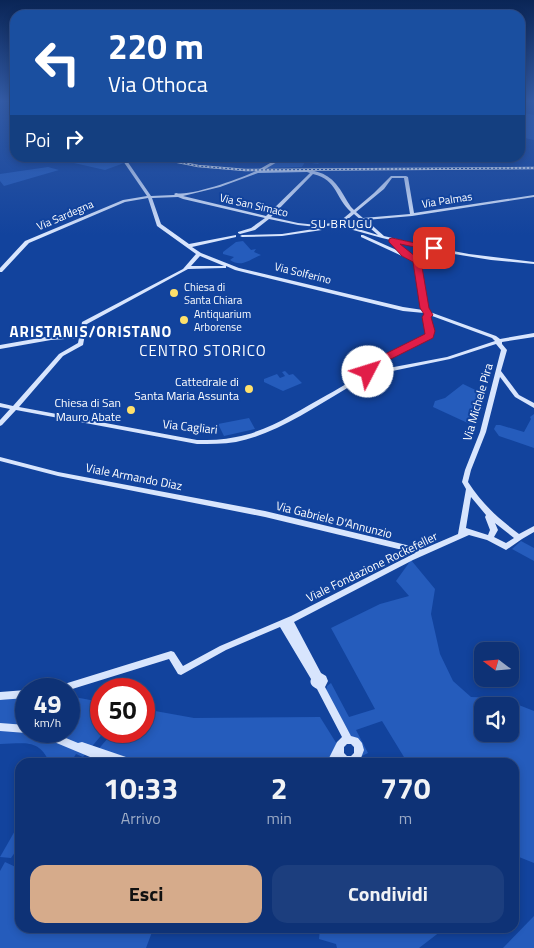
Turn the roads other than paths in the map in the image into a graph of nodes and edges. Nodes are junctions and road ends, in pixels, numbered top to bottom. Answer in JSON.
{"nodes":[{"id":1,"x":126,"y":162,"type":"edge"},
{"id":2,"x":275,"y":162,"type":"edge"},
{"id":3,"x":259,"y":171,"type":"junction"},
{"id":4,"x":313,"y":172,"type":"junction"},
{"id":5,"x":176,"y":196,"type":"junction"},
{"id":6,"x":534,"y":196,"type":"edge"},
{"id":7,"x":151,"y":197,"type":"junction"},
{"id":8,"x":353,"y":210,"type":"junction"},
{"id":9,"x":412,"y":214,"type":"junction"},
{"id":10,"x":269,"y":217,"type":"junction"},
{"id":11,"x":363,"y":218,"type":"junction"},
{"id":12,"x":337,"y":225,"type":"junction"},
{"id":13,"x":237,"y":235,"type":"junction"},
{"id":14,"x":364,"y":235,"type":"junction"},
{"id":15,"x":381,"y":237,"type":"junction"},
{"id":16,"x":393,"y":240,"type":"junction"},
{"id":17,"x":188,"y":246,"type":"junction"},
{"id":18,"x":197,"y":253,"type":"junction"},
{"id":19,"x":405,"y":254,"type":"junction"},
{"id":20,"x":534,"y":263,"type":"edge"},
{"id":21,"x":226,"y":266,"type":"junction"},
{"id":22,"x":187,"y":268,"type":"junction"},
{"id":23,"x":0,"y":271,"type":"edge"},
{"id":24,"x":424,"y":314,"type":"junction"},
{"id":25,"x":534,"y":335,"type":"edge"},
{"id":26,"x":79,"y":337,"type":"junction"},
{"id":27,"x":499,"y":341,"type":"junction"},
{"id":28,"x":0,"y":347,"type":"edge"},
{"id":29,"x":372,"y":371,"type":"junction"},
{"id":30,"x":499,"y":372,"type":"junction"},
{"id":31,"x":0,"y":406,"type":"edge"},
{"id":32,"x":534,"y":406,"type":"edge"},
{"id":33,"x":15,"y":408,"type":"junction"},
{"id":34,"x":0,"y":424,"type":"edge"},
{"id":35,"x":0,"y":459,"type":"edge"},
{"id":36,"x":468,"y":470,"type":"junction"},
{"id":37,"x":460,"y":475,"type":"dead end"},
{"id":38,"x":467,"y":486,"type":"junction"},
{"id":39,"x":477,"y":503,"type":"junction"},
{"id":40,"x":468,"y":504,"type":"junction"},
{"id":41,"x":265,"y":514,"type":"joint"},
{"id":42,"x":488,"y":515,"type":"junction"},
{"id":43,"x":534,"y":529,"type":"edge"},
{"id":44,"x":462,"y":533,"type":"junction"},
{"id":45,"x":522,"y":536,"type":"dead end"},
{"id":46,"x":490,"y":538,"type":"junction"},
{"id":47,"x":397,"y":548,"type":"junction"},
{"id":48,"x":423,"y":552,"type":"junction"},
{"id":49,"x":410,"y":558,"type":"junction"},
{"id":50,"x":288,"y":620,"type":"junction"},
{"id":51,"x":80,"y":683,"type":"edge"},
{"id":52,"x":15,"y":695,"type":"edge"},
{"id":53,"x":0,"y":696,"type":"edge"},
{"id":54,"x":0,"y":727,"type":"edge"},
{"id":55,"x":15,"y":728,"type":"edge"},
{"id":56,"x":69,"y":743,"type":"edge"},
{"id":57,"x":70,"y":743,"type":"edge"},
{"id":58,"x":343,"y":745,"type":"junction"},
{"id":59,"x":103,"y":758,"type":"edge"},
{"id":60,"x":116,"y":758,"type":"edge"},
{"id":61,"x":335,"y":758,"type":"edge"},
{"id":62,"x":345,"y":758,"type":"edge"},
{"id":63,"x":355,"y":758,"type":"edge"}],
"edges":[{"from":1,"to":7,"type":"street"},
{"from":2,"to":3,"type":"street"},
{"from":3,"to":4,"type":"street"},
{"from":3,"to":5,"type":"street"},
{"from":4,"to":8,"type":"street"},
{"from":4,"to":10,"type":"street"},
{"from":5,"to":7,"type":"street","name":"Via Sardegna"},
{"from":5,"to":10,"type":"street","name":"Via San Simaco"},
{"from":6,"to":9,"type":"street","name":"Via Palmas"},
{"from":7,"to":17,"type":"street"},
{"from":7,"to":23,"type":"street","name":"Via Sardegna"},
{"from":8,"to":9,"type":"street"},
{"from":8,"to":11,"type":"street"},
{"from":8,"to":12,"type":"street"},
{"from":9,"to":11,"type":"street","name":"Via Palmas"},
{"from":10,"to":12,"type":"street","name":"Via San Simaco"},
{"from":10,"to":13,"type":"street"},
{"from":11,"to":15,"type":"street"},
{"from":12,"to":13,"type":"street"},
{"from":12,"to":14,"type":"street"},
{"from":13,"to":17,"type":"street"},
{"from":14,"to":15,"type":"street"},
{"from":14,"to":19,"type":"street"},
{"from":15,"to":16,"type":"street"},
{"from":16,"to":19,"type":"street"},
{"from":16,"to":20,"type":"street"},
{"from":17,"to":18,"type":"street"},
{"from":18,"to":21,"type":"street"},
{"from":18,"to":22,"type":"street"},
{"from":19,"to":24,"type":"street"},
{"from":21,"to":22,"type":"street"},
{"from":21,"to":24,"type":"street","name":"Via Solferino"},
{"from":22,"to":26,"type":"street"},
{"from":24,"to":27,"type":"street","name":"Via Solferino"},
{"from":24,"to":29,"type":"street"},
{"from":25,"to":27,"type":"street","name":"Via Cagliari"},
{"from":26,"to":28,"type":"street"},
{"from":26,"to":33,"type":"street"},
{"from":27,"to":29,"type":"street","name":"Via Cagliari"},
{"from":27,"to":30,"type":"street","name":"Via Michele Pira"},
{"from":29,"to":33,"type":"street","name":"Via Cagliari"},
{"from":30,"to":32,"type":"street"},
{"from":30,"to":36,"type":"street","name":"Via Michele Pira"},
{"from":31,"to":33,"type":"street","name":"Via Cagliari"},
{"from":33,"to":34,"type":"street"},
{"from":35,"to":41,"type":"street","name":"Viale Armando Diaz"},
{"from":36,"to":37,"type":"street"},
{"from":36,"to":38,"type":"street","name":"Via Michele Pira"},
{"from":38,"to":39,"type":"street"},
{"from":38,"to":40,"type":"street","name":"Via Michele Pira"},
{"from":39,"to":40,"type":"street"},
{"from":39,"to":42,"type":"street"},
{"from":40,"to":44,"type":"street","name":"Via Michele Pira"},
{"from":41,"to":47,"type":"street","name":"Via Gabriele D'Annunzio"},
{"from":42,"to":46,"type":"street"},
{"from":42,"to":46,"type":"street"},
{"from":43,"to":45,"type":"street"},
{"from":44,"to":46,"type":"street"},
{"from":44,"to":48,"type":"street","name":"Viale Fondazione Rockefeller"},
{"from":47,"to":48,"type":"street","name":"Via Gabriele D'Annunzio"},
{"from":47,"to":49,"type":"street"},
{"from":48,"to":49,"type":"street","name":"Viale Fondazione Rockefeller"},
{"from":49,"to":50,"type":"street","name":"Viale Fondazione Rockefeller"},
{"from":50,"to":51,"type":"street","name":"Viale Fondazione Rockefeller"},
{"from":50,"to":58,"type":"street"},
{"from":52,"to":53,"type":"street"},
{"from":54,"to":55,"type":"street"},
{"from":56,"to":59,"type":"street"},
{"from":57,"to":60,"type":"street"},
{"from":58,"to":61,"type":"street"},
{"from":58,"to":62,"type":"street"},
{"from":58,"to":63,"type":"street"}]}
